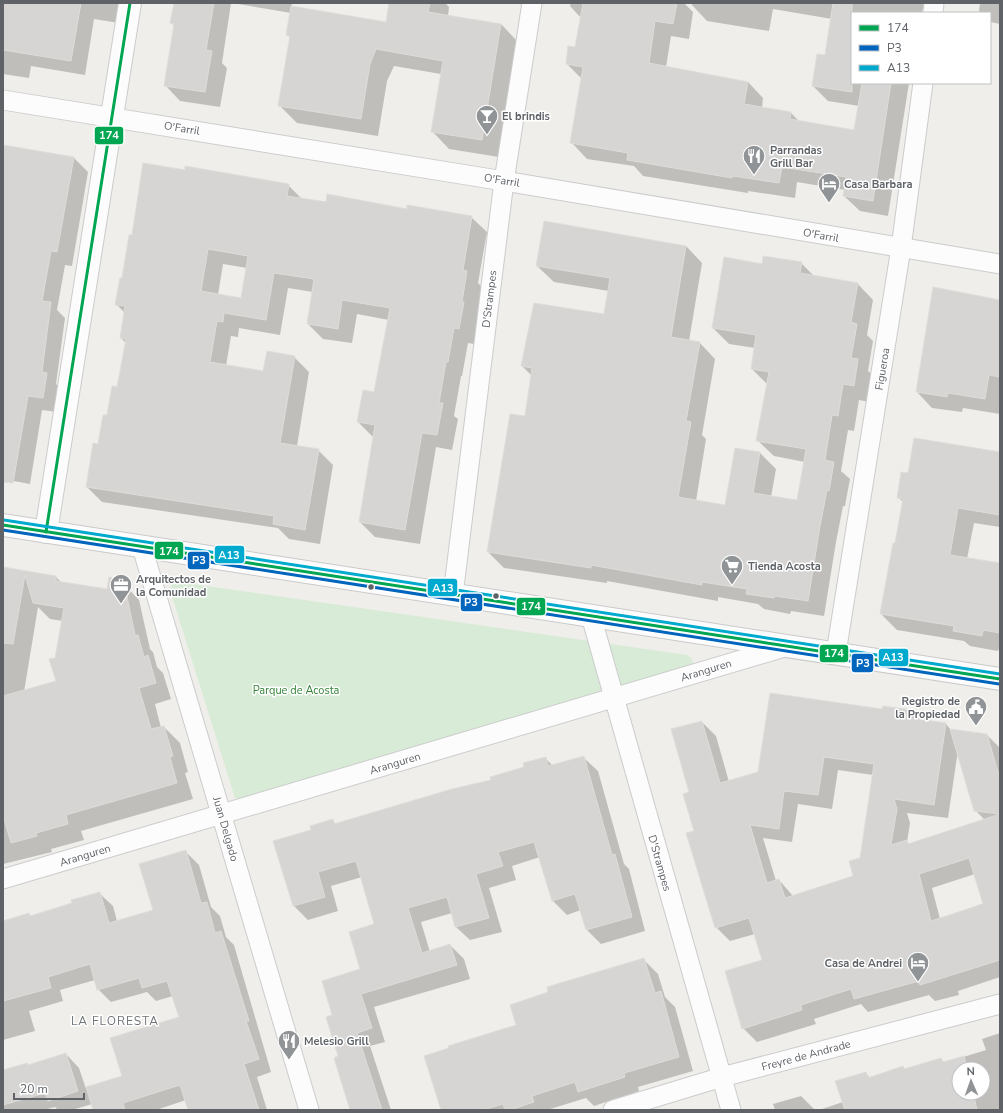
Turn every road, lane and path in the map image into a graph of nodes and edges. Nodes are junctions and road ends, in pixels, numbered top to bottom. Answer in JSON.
{"nodes":[{"id":1,"x":130,"y":3,"type":"edge"},
{"id":2,"x":532,"y":3,"type":"edge"},
{"id":3,"x":923,"y":84,"type":"edge"},
{"id":4,"x":3,"y":100,"type":"edge"},
{"id":5,"x":112,"y":117,"type":"junction"},
{"id":6,"x":504,"y":181,"type":"junction"},
{"id":7,"x":901,"y":248,"type":"junction"},
{"id":8,"x":1000,"y":264,"type":"edge"},
{"id":9,"x":3,"y":525,"type":"edge"},
{"id":10,"x":46,"y":532,"type":"junction"},
{"id":11,"x":142,"y":547,"type":"junction"},
{"id":12,"x":453,"y":595,"type":"junction"},
{"id":13,"x":591,"y":616,"type":"junction"},
{"id":14,"x":788,"y":646,"type":"junction"},
{"id":15,"x":836,"y":654,"type":"junction"},
{"id":16,"x":1000,"y":679,"type":"edge"},
{"id":17,"x":613,"y":698,"type":"junction"},
{"id":18,"x":222,"y":814,"type":"junction"},
{"id":19,"x":3,"y":879,"type":"edge"},
{"id":20,"x":1000,"y":1004,"type":"edge"},
{"id":21,"x":722,"y":1077,"type":"junction"},
{"id":22,"x":309,"y":1110,"type":"edge"},
{"id":23,"x":613,"y":1110,"type":"edge"},
{"id":24,"x":731,"y":1110,"type":"edge"}],
"edges":[{"from":1,"to":5,"type":"main road"},
{"from":2,"to":6,"type":"street","name":"D'Strampes"},
{"from":3,"to":7,"type":"street","name":"Figueroa"},
{"from":4,"to":5,"type":"street","name":"O'Farril"},
{"from":5,"to":6,"type":"street","name":"O'Farril"},
{"from":5,"to":10,"type":"main road"},
{"from":6,"to":7,"type":"street","name":"O'Farril"},
{"from":6,"to":12,"type":"street","name":"D'Strampes"},
{"from":7,"to":8,"type":"street","name":"O'Farril"},
{"from":7,"to":15,"type":"street","name":"Figueroa"},
{"from":9,"to":10,"type":"main road"},
{"from":10,"to":11,"type":"main road"},
{"from":11,"to":12,"type":"main road"},
{"from":11,"to":18,"type":"street","name":"Juan Delgado"},
{"from":12,"to":13,"type":"main road"},
{"from":13,"to":14,"type":"main road"},
{"from":13,"to":17,"type":"street","name":"D'Strampes"},
{"from":14,"to":15,"type":"main road"},
{"from":14,"to":17,"type":"street","name":"Aranguren"},
{"from":15,"to":16,"type":"main road"},
{"from":17,"to":18,"type":"street","name":"Aranguren"},
{"from":17,"to":21,"type":"street","name":"D'Strampes"},
{"from":18,"to":19,"type":"street","name":"Aranguren"},
{"from":18,"to":22,"type":"street","name":"Juan Delgado"},
{"from":20,"to":21,"type":"street","name":"Freyre de Andrade"},
{"from":21,"to":23,"type":"street","name":"Freyre de Andrade"},
{"from":21,"to":24,"type":"street","name":"D'Strampes"}]}
